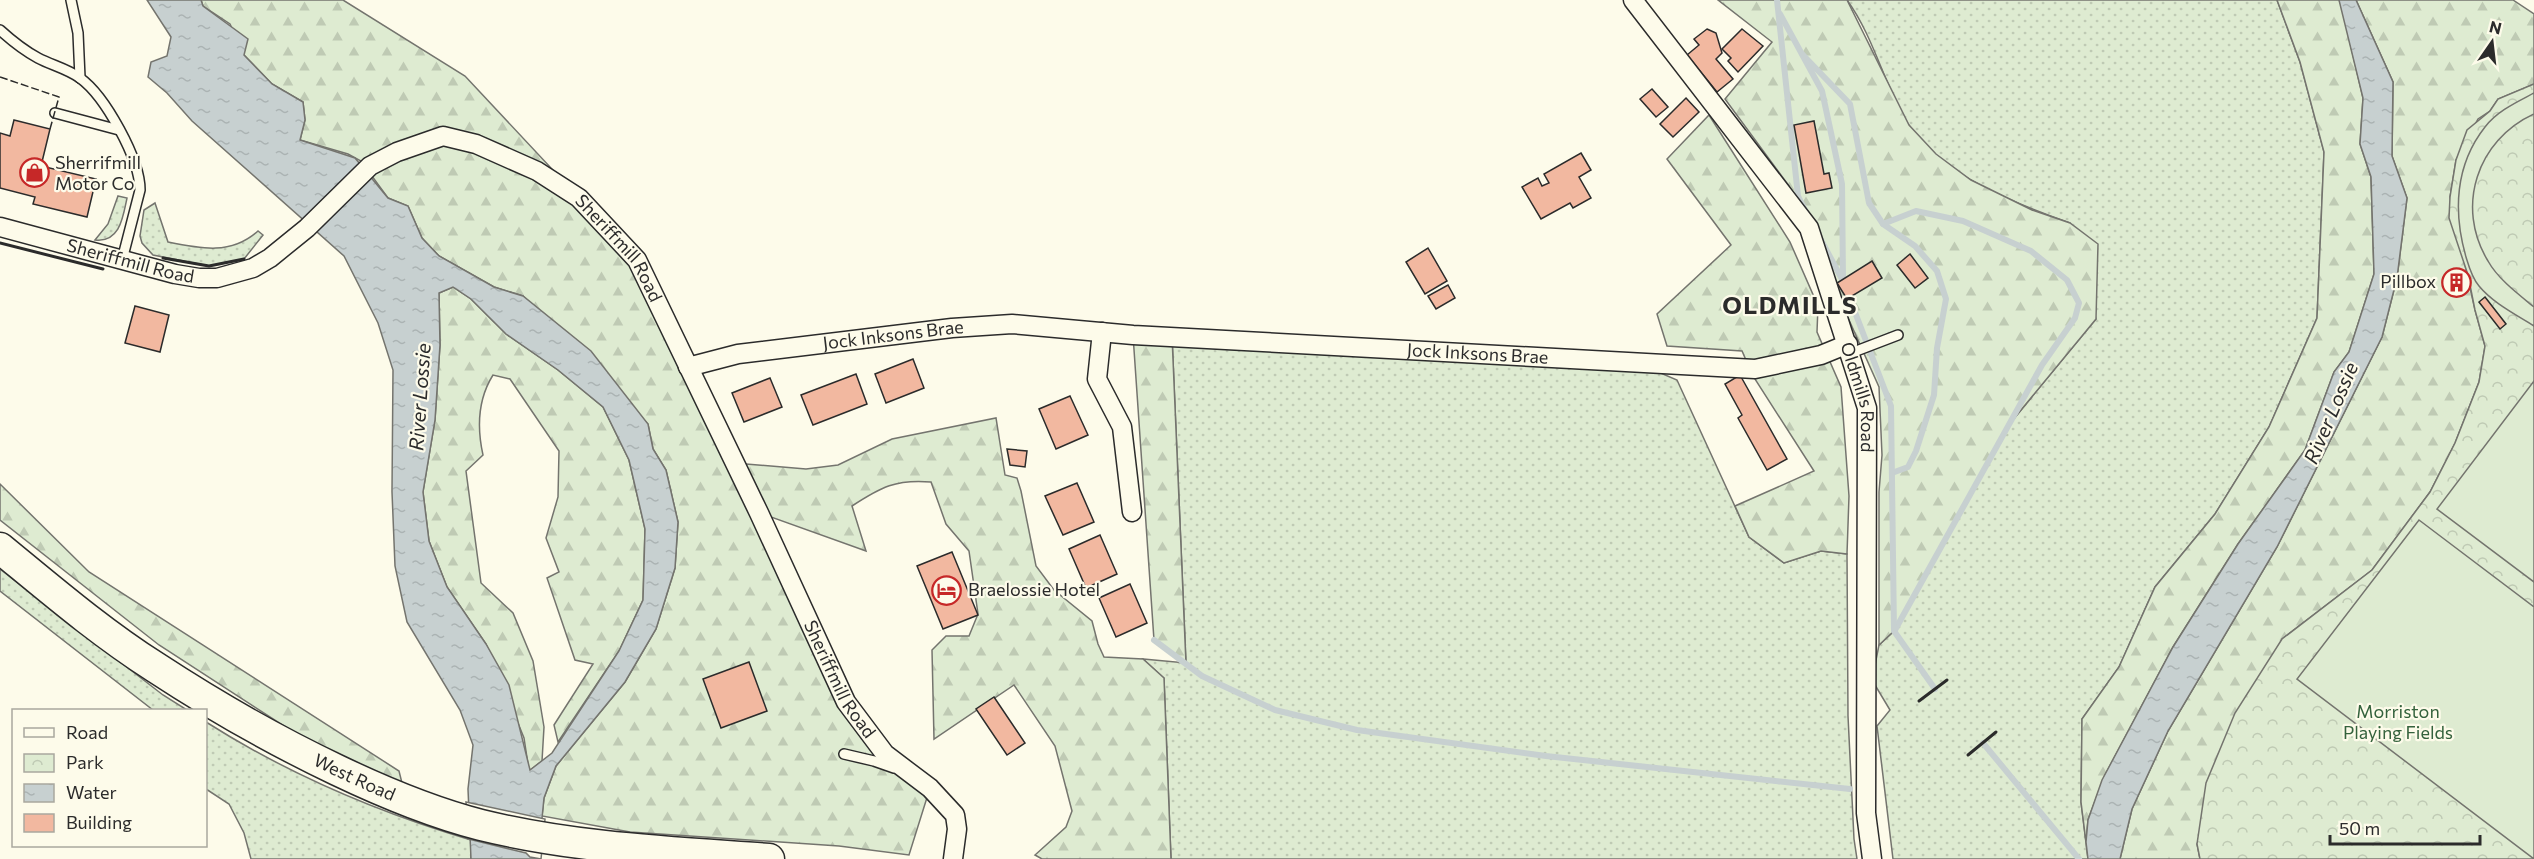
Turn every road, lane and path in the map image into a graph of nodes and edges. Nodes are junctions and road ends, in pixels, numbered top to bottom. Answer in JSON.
{"nodes":[{"id":1,"x":72,"y":0,"type":"edge"},
{"id":2,"x":1633,"y":0,"type":"edge"},
{"id":3,"x":0,"y":30,"type":"edge"},
{"id":4,"x":80,"y":78,"type":"junction"},
{"id":5,"x":55,"y":114,"type":"dead end"},
{"id":6,"x":119,"y":130,"type":"junction"},
{"id":7,"x":0,"y":228,"type":"edge"},
{"id":8,"x":122,"y":260,"type":"junction"},
{"id":9,"x":1102,"y":332,"type":"junction"},
{"id":10,"x":1898,"y":335,"type":"dead end"},
{"id":11,"x":1853,"y":349,"type":"junction"},
{"id":12,"x":688,"y":367,"type":"junction"},
{"id":13,"x":1132,"y":512,"type":"dead end"},
{"id":14,"x":0,"y":548,"type":"edge"},
{"id":15,"x":844,"y":754,"type":"dead end"},
{"id":16,"x":915,"y":776,"type":"junction"},
{"id":17,"x":769,"y":859,"type":"edge"},
{"id":18,"x":953,"y":859,"type":"edge"},
{"id":19,"x":1872,"y":859,"type":"edge"}],
"edges":[{"from":1,"to":4,"type":"lane"},
{"from":2,"to":11,"type":"street","name":"Oldmills Road"},
{"from":3,"to":4,"type":"lane"},
{"from":4,"to":6,"type":"lane"},
{"from":5,"to":6,"type":"lane"},
{"from":6,"to":8,"type":"lane"},
{"from":7,"to":8,"type":"street","name":"Sheriffmill Road"},
{"from":8,"to":12,"type":"street","name":"Sheriffmill Road"},
{"from":9,"to":11,"type":"street","name":"Jock Inksons Brae"},
{"from":9,"to":12,"type":"street","name":"Jock Inksons Brae"},
{"from":9,"to":13,"type":"street"},
{"from":10,"to":11,"type":"lane"},
{"from":11,"to":19,"type":"street","name":"Oldmills Road"},
{"from":12,"to":16,"type":"street","name":"Sheriffmill Road"},
{"from":14,"to":17,"type":"highway","name":"West Road"},
{"from":15,"to":16,"type":"lane"},
{"from":16,"to":18,"type":"street","name":"Sheriffmill Road"}]}
